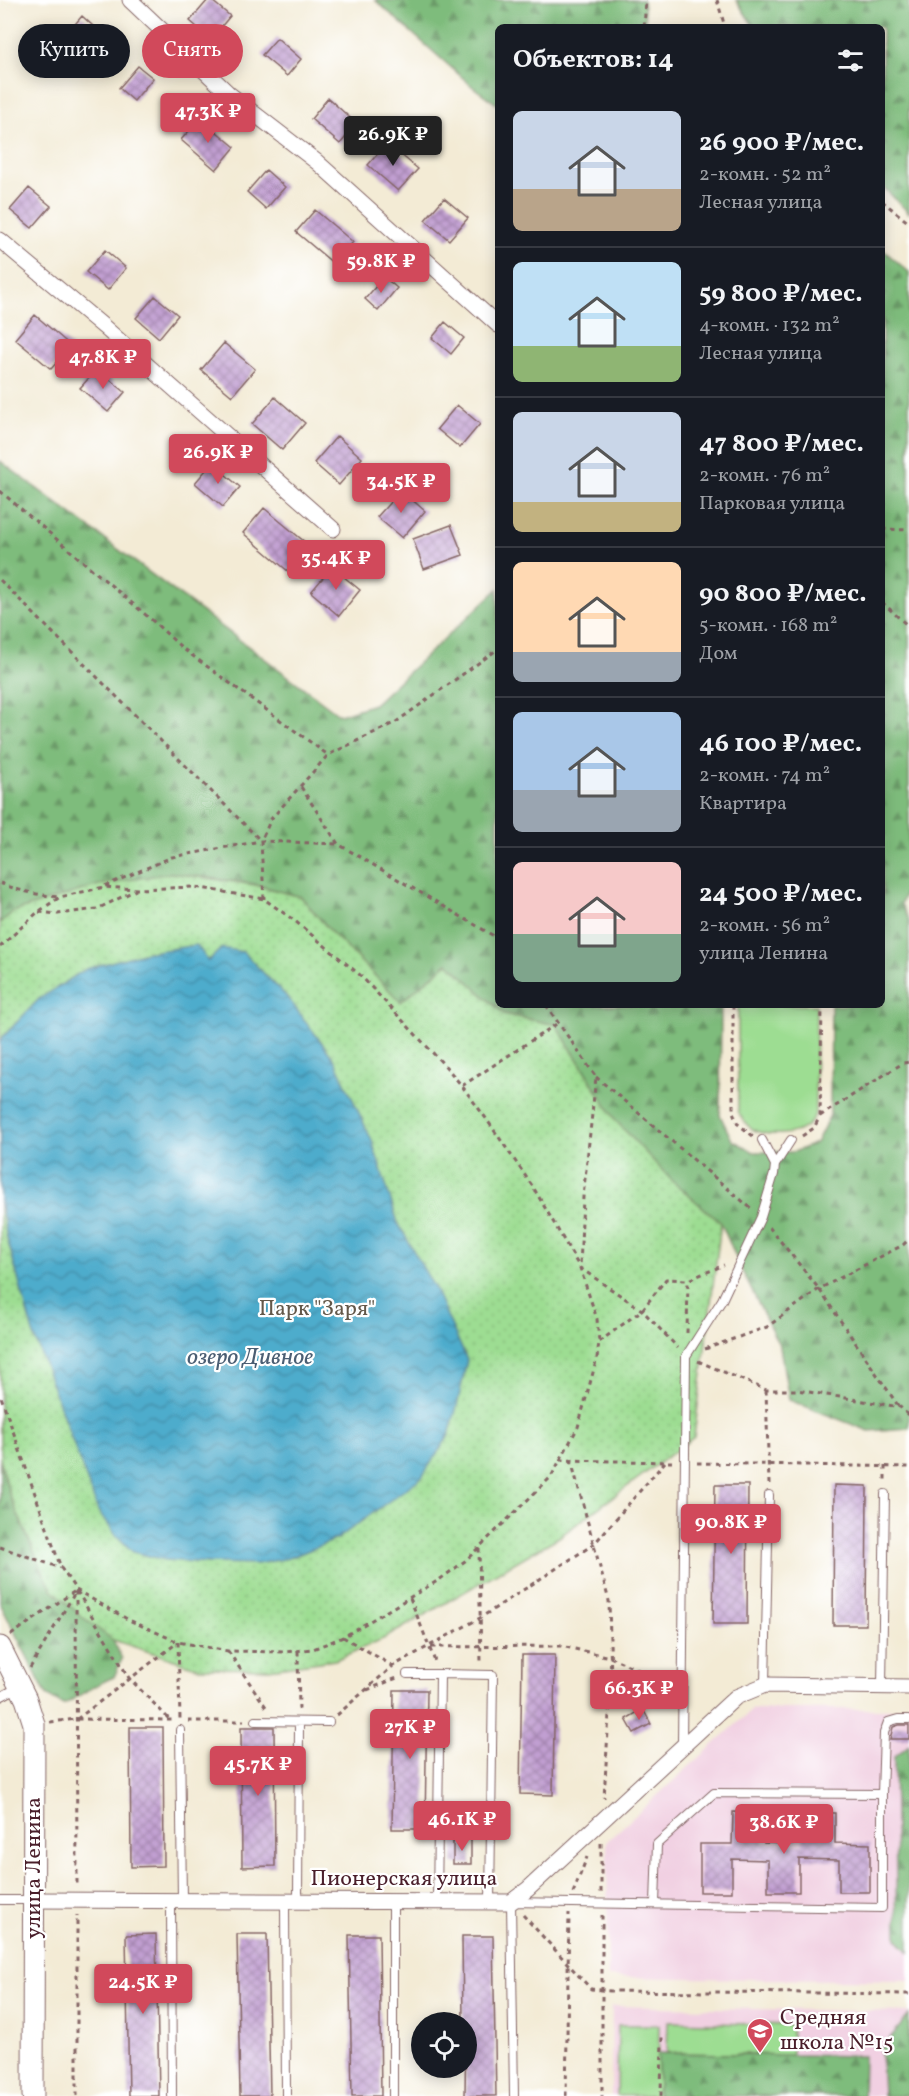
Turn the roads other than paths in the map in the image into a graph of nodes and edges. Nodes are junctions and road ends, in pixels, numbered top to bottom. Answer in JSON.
{"nodes":[{"id":1,"x":130,"y":0,"type":"edge"},
{"id":2,"x":0,"y":240,"type":"edge"},
{"id":3,"x":495,"y":322,"type":"edge"},
{"id":4,"x":333,"y":529,"type":"dead end"},
{"id":5,"x":762,"y":1140,"type":"road end"},
{"id":6,"x":791,"y":1140,"type":"road end"},
{"id":7,"x":775,"y":1165,"type":"junction"},
{"id":8,"x":885,"y":1494,"type":"road end"},
{"id":9,"x":769,"y":1495,"type":"road end"},
{"id":10,"x":5,"y":1642,"type":"edge"},
{"id":11,"x":407,"y":1674,"type":"road end"},
{"id":12,"x":440,"y":1674,"type":"junction"},
{"id":13,"x":765,"y":1685,"type":"junction"},
{"id":14,"x":20,"y":1686,"type":"junction"},
{"id":15,"x":882,"y":1686,"type":"junction"},
{"id":16,"x":909,"y":1687,"type":"edge"},
{"id":17,"x":0,"y":1697,"type":"edge"},
{"id":18,"x":909,"y":1719,"type":"edge"},
{"id":19,"x":255,"y":1721,"type":"road end"},
{"id":20,"x":298,"y":1722,"type":"junction"},
{"id":21,"x":329,"y":1722,"type":"road end"},
{"id":22,"x":180,"y":1730,"type":"road end"},
{"id":23,"x":681,"y":1746,"type":"junction"},
{"id":24,"x":882,"y":1794,"type":"junction"},
{"id":25,"x":0,"y":1900,"type":"edge"},
{"id":26,"x":33,"y":1900,"type":"junction"},
{"id":27,"x":176,"y":1901,"type":"junction"},
{"id":28,"x":291,"y":1902,"type":"junction"},
{"id":29,"x":393,"y":1902,"type":"junction"},
{"id":30,"x":437,"y":1902,"type":"junction"},
{"id":31,"x":490,"y":1902,"type":"junction"},
{"id":32,"x":511,"y":1902,"type":"junction"},
{"id":33,"x":655,"y":1904,"type":"junction"},
{"id":34,"x":33,"y":2096,"type":"edge"},
{"id":35,"x":172,"y":2096,"type":"edge"},
{"id":36,"x":286,"y":2096,"type":"edge"},
{"id":37,"x":393,"y":2096,"type":"edge"},
{"id":38,"x":514,"y":2096,"type":"edge"}],
"edges":[{"from":1,"to":3,"type":"street"},
{"from":2,"to":4,"type":"street"},
{"from":5,"to":7,"type":"lane"},
{"from":6,"to":7,"type":"lane"},
{"from":7,"to":23,"type":"lane"},
{"from":8,"to":15,"type":"lane"},
{"from":9,"to":13,"type":"lane"},
{"from":10,"to":14,"type":"street","name":"улица Ленина"},
{"from":11,"to":12,"type":"lane"},
{"from":12,"to":30,"type":"lane"},
{"from":12,"to":31,"type":"lane"},
{"from":13,"to":15,"type":"street","name":"Пионерская улица"},
{"from":13,"to":23,"type":"street","name":"Пионерская улица"},
{"from":14,"to":17,"type":"lane"},
{"from":14,"to":26,"type":"street","name":"улица Ленина"},
{"from":15,"to":16,"type":"street","name":"Пионерская улица"},
{"from":18,"to":24,"type":"lane"},
{"from":19,"to":20,"type":"lane"},
{"from":20,"to":21,"type":"lane"},
{"from":20,"to":28,"type":"lane"},
{"from":22,"to":27,"type":"lane"},
{"from":23,"to":32,"type":"street","name":"Пионерская улица"},
{"from":24,"to":33,"type":"lane"},
{"from":24,"to":33,"type":"lane"},
{"from":25,"to":26,"type":"lane"},
{"from":26,"to":27,"type":"street","name":"Пионерская улица"},
{"from":26,"to":34,"type":"street","name":"улица Ленина"},
{"from":27,"to":28,"type":"street","name":"Пионерская улица"},
{"from":27,"to":35,"type":"lane"},
{"from":28,"to":29,"type":"street","name":"Пионерская улица"},
{"from":28,"to":36,"type":"lane"},
{"from":29,"to":30,"type":"street","name":"Пионерская улица"},
{"from":29,"to":37,"type":"lane"},
{"from":30,"to":31,"type":"street","name":"Пионерская улица"},
{"from":31,"to":32,"type":"street","name":"Пионерская улица"},
{"from":32,"to":33,"type":"lane"},
{"from":32,"to":38,"type":"lane"}]}
